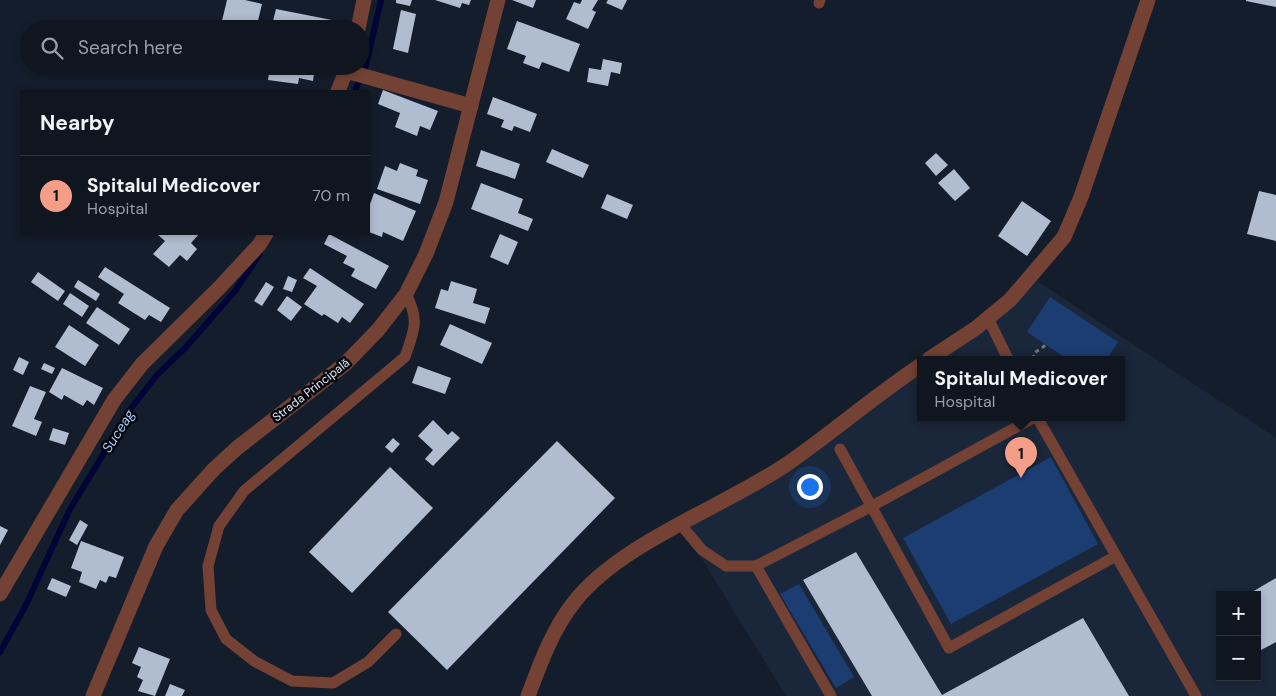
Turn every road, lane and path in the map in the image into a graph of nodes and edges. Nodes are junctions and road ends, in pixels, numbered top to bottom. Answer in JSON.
{"nodes":[{"id":1,"x":364,"y":0,"type":"edge"},
{"id":2,"x":498,"y":0,"type":"edge"},
{"id":3,"x":1148,"y":0,"type":"edge"},
{"id":4,"x":360,"y":20,"type":"edge"},
{"id":5,"x":351,"y":75,"type":"edge"},
{"id":6,"x":364,"y":75,"type":"edge"},
{"id":7,"x":339,"y":90,"type":"edge"},
{"id":8,"x":471,"y":106,"type":"junction"},
{"id":9,"x":265,"y":235,"type":"edge"},
{"id":10,"x":406,"y":294,"type":"junction"},
{"id":11,"x":988,"y":318,"type":"junction"},
{"id":12,"x":1046,"y":345,"type":"dead end"},
{"id":13,"x":933,"y":356,"type":"edge"},
{"id":14,"x":1007,"y":356,"type":"edge"},
{"id":15,"x":1033,"y":356,"type":"edge"},
{"id":16,"x":917,"y":368,"type":"edge"},
{"id":17,"x":1029,"y":421,"type":"edge"},
{"id":18,"x":1038,"y":421,"type":"edge"},
{"id":19,"x":840,"y":449,"type":"dead end"},
{"id":20,"x":872,"y":506,"type":"junction"},
{"id":21,"x":681,"y":525,"type":"junction"},
{"id":22,"x":1116,"y":556,"type":"junction"},
{"id":23,"x":756,"y":566,"type":"junction"},
{"id":24,"x":0,"y":594,"type":"edge"},
{"id":25,"x":396,"y":634,"type":"dead end"},
{"id":26,"x":93,"y":696,"type":"edge"},
{"id":27,"x":528,"y":696,"type":"edge"},
{"id":28,"x":831,"y":696,"type":"edge"},
{"id":29,"x":1196,"y":696,"type":"edge"}],
"edges":[{"from":1,"to":4,"type":"street"},
{"from":2,"to":8,"type":"street","name":"Strada Principală"},
{"from":3,"to":11,"type":"street"},
{"from":5,"to":7,"type":"street"},
{"from":6,"to":8,"type":"street"},
{"from":8,"to":10,"type":"street","name":"Strada Principală"},
{"from":9,"to":24,"type":"street"},
{"from":10,"to":25,"type":"lane"},
{"from":10,"to":26,"type":"street","name":"Strada Principală"},
{"from":11,"to":13,"type":"street"},
{"from":11,"to":14,"type":"lane"},
{"from":12,"to":15,"type":"path"},
{"from":16,"to":21,"type":"street"},
{"from":17,"to":20,"type":"lane"},
{"from":18,"to":22,"type":"lane"},
{"from":19,"to":20,"type":"lane"},
{"from":20,"to":22,"type":"lane"},
{"from":20,"to":23,"type":"lane"},
{"from":21,"to":23,"type":"lane"},
{"from":21,"to":27,"type":"street"},
{"from":22,"to":29,"type":"lane"},
{"from":23,"to":28,"type":"lane"}]}
